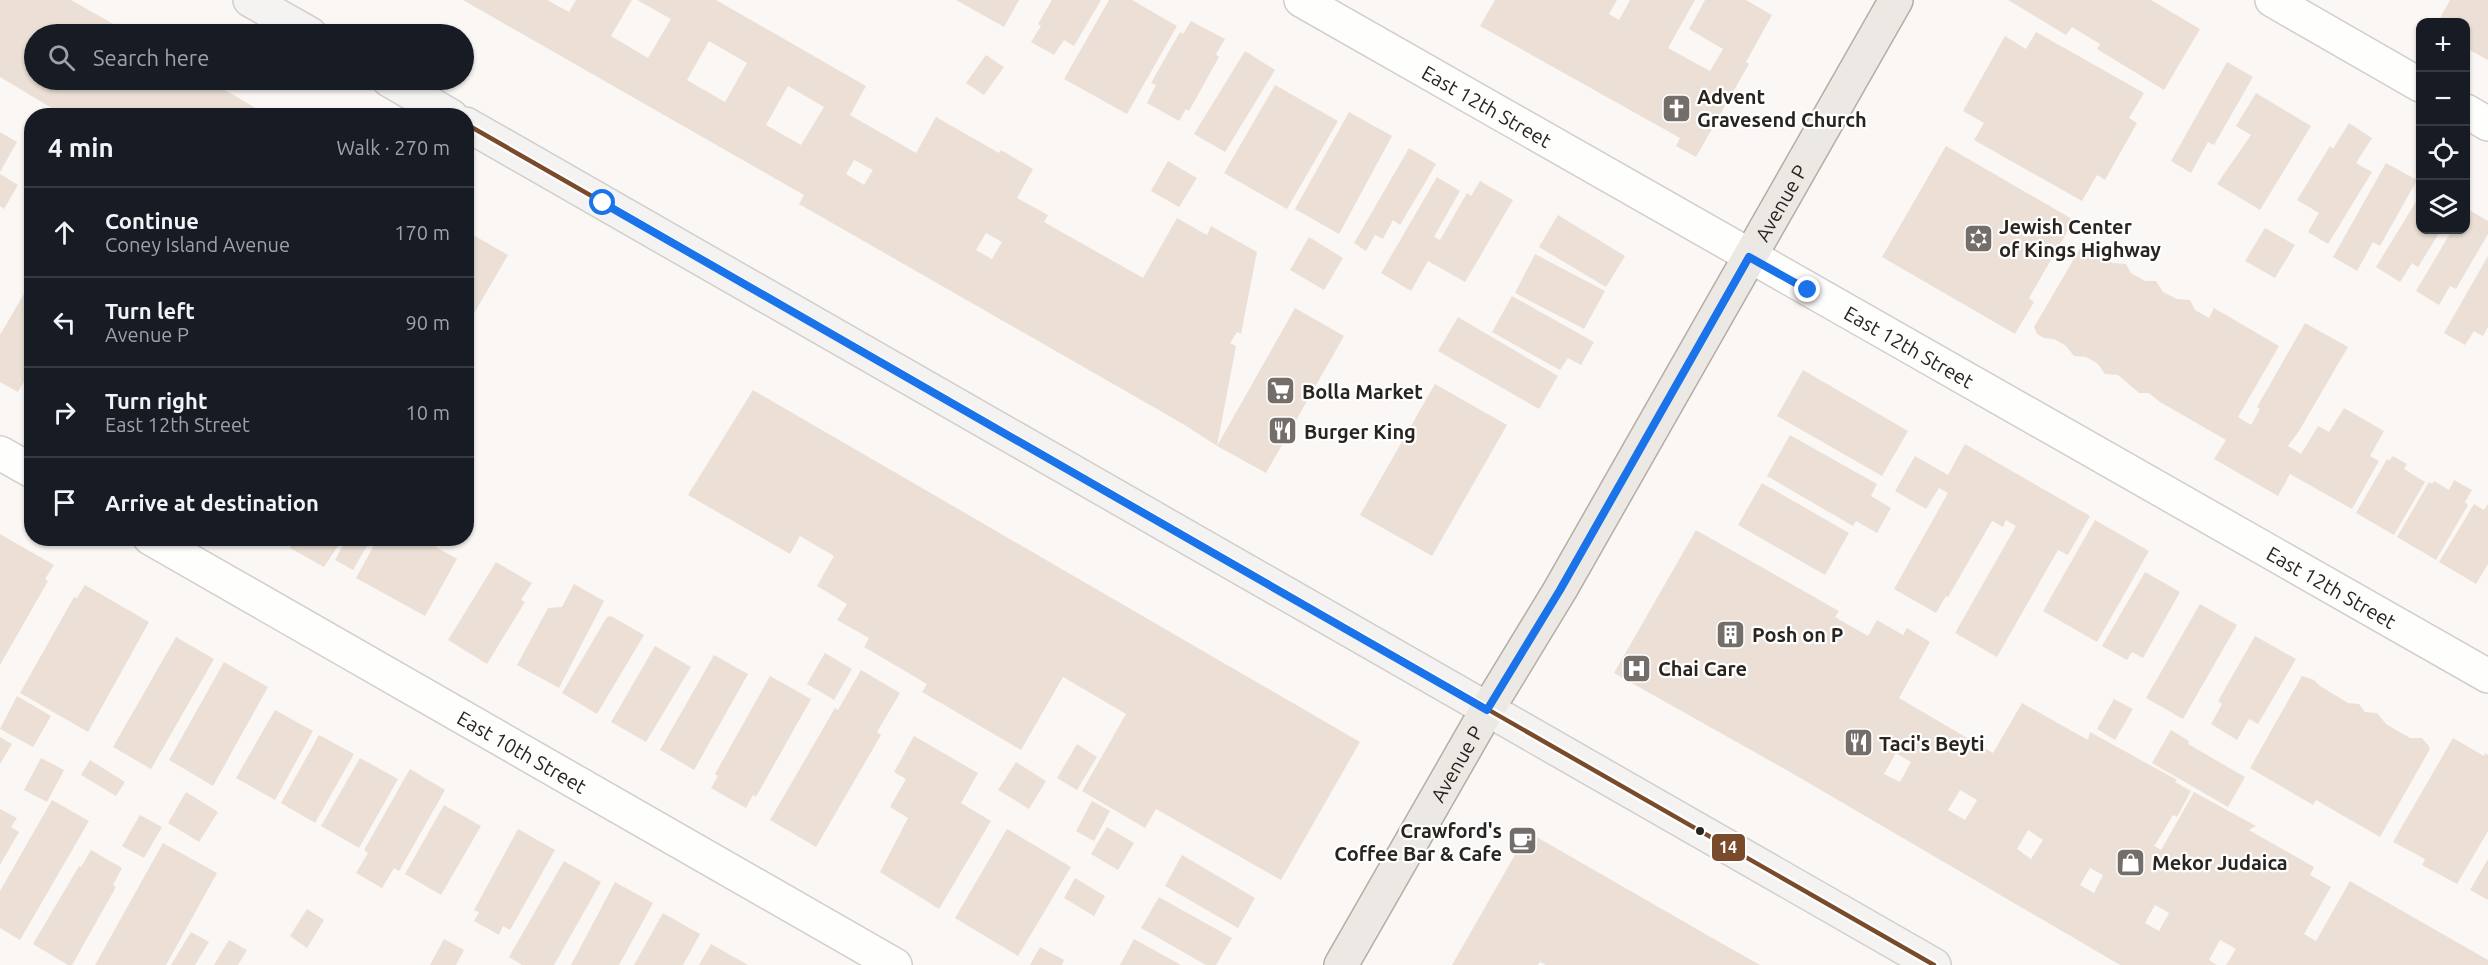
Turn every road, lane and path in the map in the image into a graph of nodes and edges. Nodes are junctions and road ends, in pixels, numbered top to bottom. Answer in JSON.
{"nodes":[{"id":1,"x":250,"y":0,"type":"edge"},
{"id":2,"x":1301,"y":0,"type":"edge"},
{"id":3,"x":1896,"y":0,"type":"edge"},
{"id":4,"x":2272,"y":0,"type":"edge"},
{"id":5,"x":292,"y":24,"type":"edge"},
{"id":6,"x":2416,"y":82,"type":"edge"},
{"id":7,"x":406,"y":90,"type":"edge"},
{"id":8,"x":437,"y":108,"type":"edge"},
{"id":9,"x":2470,"y":113,"type":"edge"},
{"id":10,"x":2488,"y":124,"type":"edge"},
{"id":11,"x":474,"y":129,"type":"edge"},
{"id":12,"x":1749,"y":257,"type":"junction"},
{"id":13,"x":0,"y":453,"type":"edge"},
{"id":14,"x":24,"y":466,"type":"edge"},
{"id":15,"x":164,"y":546,"type":"edge"},
{"id":16,"x":2488,"y":676,"type":"edge"},
{"id":17,"x":1487,"y":710,"type":"junction"},
{"id":18,"x":895,"y":965,"type":"edge"},
{"id":19,"x":1341,"y":965,"type":"edge"},
{"id":20,"x":1934,"y":965,"type":"edge"}],
"edges":[{"from":1,"to":5,"type":"main road"},
{"from":2,"to":12,"type":"street","name":"East 12th Street"},
{"from":3,"to":12,"type":"main road","name":"Avenue P"},
{"from":4,"to":6,"type":"street"},
{"from":7,"to":8,"type":"main road"},
{"from":9,"to":10,"type":"street"},
{"from":11,"to":17,"type":"main road"},
{"from":12,"to":16,"type":"street","name":"East 12th Street"},
{"from":12,"to":17,"type":"main road","name":"Avenue P"},
{"from":13,"to":14,"type":"street"},
{"from":15,"to":18,"type":"street","name":"East 10th Street"},
{"from":17,"to":19,"type":"main road","name":"Avenue P"},
{"from":17,"to":20,"type":"main road"}]}
